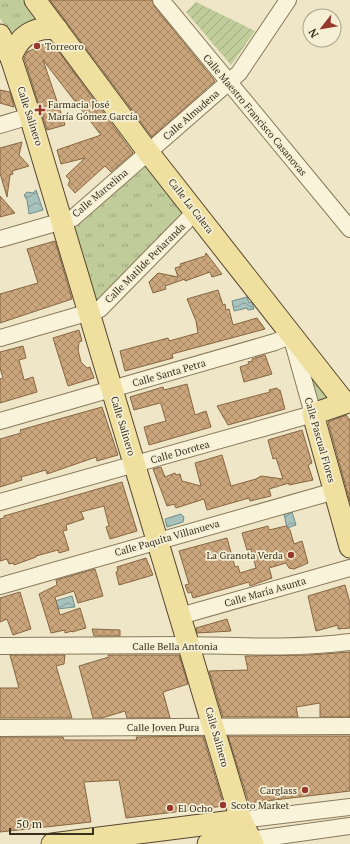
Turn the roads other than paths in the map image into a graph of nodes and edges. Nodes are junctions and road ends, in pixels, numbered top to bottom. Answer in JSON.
{"nodes":[{"id":1,"x":35,"y":0,"type":"edge"},
{"id":2,"x":161,"y":0,"type":"edge"},
{"id":3,"x":288,"y":0,"type":"edge"},
{"id":4,"x":57,"y":29,"type":"junction"},
{"id":5,"x":0,"y":35,"type":"edge"},
{"id":6,"x":11,"y":58,"type":"junction"},
{"id":7,"x":228,"y":82,"type":"junction"},
{"id":8,"x":30,"y":116,"type":"junction"},
{"id":9,"x":0,"y":124,"type":"edge"},
{"id":10,"x":148,"y":152,"type":"junction"},
{"id":11,"x":195,"y":212,"type":"junction"},
{"id":12,"x":62,"y":221,"type":"junction"},
{"id":13,"x":350,"y":229,"type":"edge"},
{"id":14,"x":0,"y":239,"type":"edge"},
{"id":15,"x":89,"y":312,"type":"junction"},
{"id":16,"x":290,"y":333,"type":"junction"},
{"id":17,"x":0,"y":338,"type":"edge"},
{"id":18,"x":112,"y":389,"type":"junction"},
{"id":19,"x":348,"y":405,"type":"edge"},
{"id":20,"x":313,"y":414,"type":"junction"},
{"id":21,"x":0,"y":421,"type":"edge"},
{"id":22,"x":135,"y":464,"type":"junction"},
{"id":23,"x":335,"y":491,"type":"junction"},
{"id":24,"x":0,"y":502,"type":"edge"},
{"id":25,"x":158,"y":541,"type":"junction"},
{"id":26,"x":350,"y":547,"type":"edge"},
{"id":27,"x":350,"y":568,"type":"edge"},
{"id":28,"x":0,"y":586,"type":"edge"},
{"id":29,"x":180,"y":616,"type":"junction"},
{"id":30,"x":350,"y":642,"type":"edge"},
{"id":31,"x":189,"y":645,"type":"junction"},
{"id":32,"x":0,"y":646,"type":"edge"},
{"id":33,"x":350,"y":726,"type":"edge"},
{"id":34,"x":214,"y":727,"type":"junction"},
{"id":35,"x":0,"y":728,"type":"edge"},
{"id":36,"x":350,"y":807,"type":"edge"},
{"id":37,"x":241,"y":820,"type":"junction"},
{"id":38,"x":350,"y":826,"type":"edge"},
{"id":39,"x":252,"y":842,"type":"edge"},
{"id":40,"x":52,"y":844,"type":"edge"},
{"id":41,"x":208,"y":844,"type":"edge"}],
"edges":[{"from":1,"to":4,"type":"main road","name":"Calle La Calera"},
{"from":2,"to":7,"type":"street","name":"Calle Maestro Francisco Casanovas"},
{"from":3,"to":7,"type":"street","name":"Calle Almudena"},
{"from":4,"to":6,"type":"main road"},
{"from":4,"to":10,"type":"main road","name":"Calle La Calera"},
{"from":5,"to":6,"type":"main road","name":"Calle Salinero"},
{"from":6,"to":8,"type":"main road","name":"Calle Salinero"},
{"from":7,"to":10,"type":"street","name":"Calle Almudena"},
{"from":7,"to":13,"type":"street","name":"Calle Maestro Francisco Casanovas"},
{"from":8,"to":9,"type":"street"},
{"from":8,"to":12,"type":"main road","name":"Calle Salinero"},
{"from":10,"to":11,"type":"main road","name":"Calle La Calera"},
{"from":10,"to":12,"type":"street","name":"Calle Marcelina"},
{"from":11,"to":15,"type":"street","name":"Calle Matilde Peñaranda"},
{"from":11,"to":16,"type":"main road","name":"Calle La Calera"},
{"from":12,"to":14,"type":"street","name":"Calle Marcelina"},
{"from":12,"to":15,"type":"main road","name":"Calle Salinero"},
{"from":15,"to":17,"type":"street","name":"Calle Matilde Peñaranda"},
{"from":15,"to":18,"type":"main road","name":"Calle Salinero"},
{"from":16,"to":18,"type":"street","name":"Calle Santa Petra"},
{"from":16,"to":19,"type":"main road","name":"Calle La Calera"},
{"from":16,"to":20,"type":"street","name":"Calle Pascual Flores"},
{"from":18,"to":21,"type":"street","name":"Calle Santa Petra"},
{"from":18,"to":22,"type":"main road","name":"Calle Salinero"},
{"from":19,"to":20,"type":"main road"},
{"from":20,"to":22,"type":"street","name":"Calle Dorotea"},
{"from":20,"to":23,"type":"main road","name":"Calle Pascual Flores"},
{"from":22,"to":24,"type":"street","name":"Calle Dorotea"},
{"from":22,"to":25,"type":"main road","name":"Calle Salinero"},
{"from":23,"to":25,"type":"street","name":"Calle Paquita Villanueva"},
{"from":23,"to":26,"type":"main road","name":"Calle Pascual Flores"},
{"from":25,"to":28,"type":"street","name":"Calle Paquita Villanueva"},
{"from":25,"to":29,"type":"main road","name":"Calle Salinero"},
{"from":27,"to":29,"type":"street","name":"Calle María Asunta"},
{"from":29,"to":31,"type":"main road","name":"Calle Salinero"},
{"from":30,"to":31,"type":"street","name":"Calle Bella Antonia"},
{"from":31,"to":32,"type":"street","name":"Calle Bella Antonia"},
{"from":31,"to":34,"type":"main road","name":"Calle Salinero"},
{"from":33,"to":34,"type":"street","name":"Calle Joven Pura"},
{"from":34,"to":35,"type":"street","name":"Calle Joven Pura"},
{"from":34,"to":37,"type":"main road","name":"Calle Salinero"},
{"from":36,"to":37,"type":"street"},
{"from":37,"to":39,"type":"main road","name":"Calle Salinero"},
{"from":37,"to":40,"type":"main road"},
{"from":38,"to":39,"type":"street"},
{"from":39,"to":41,"type":"main road"}]}
